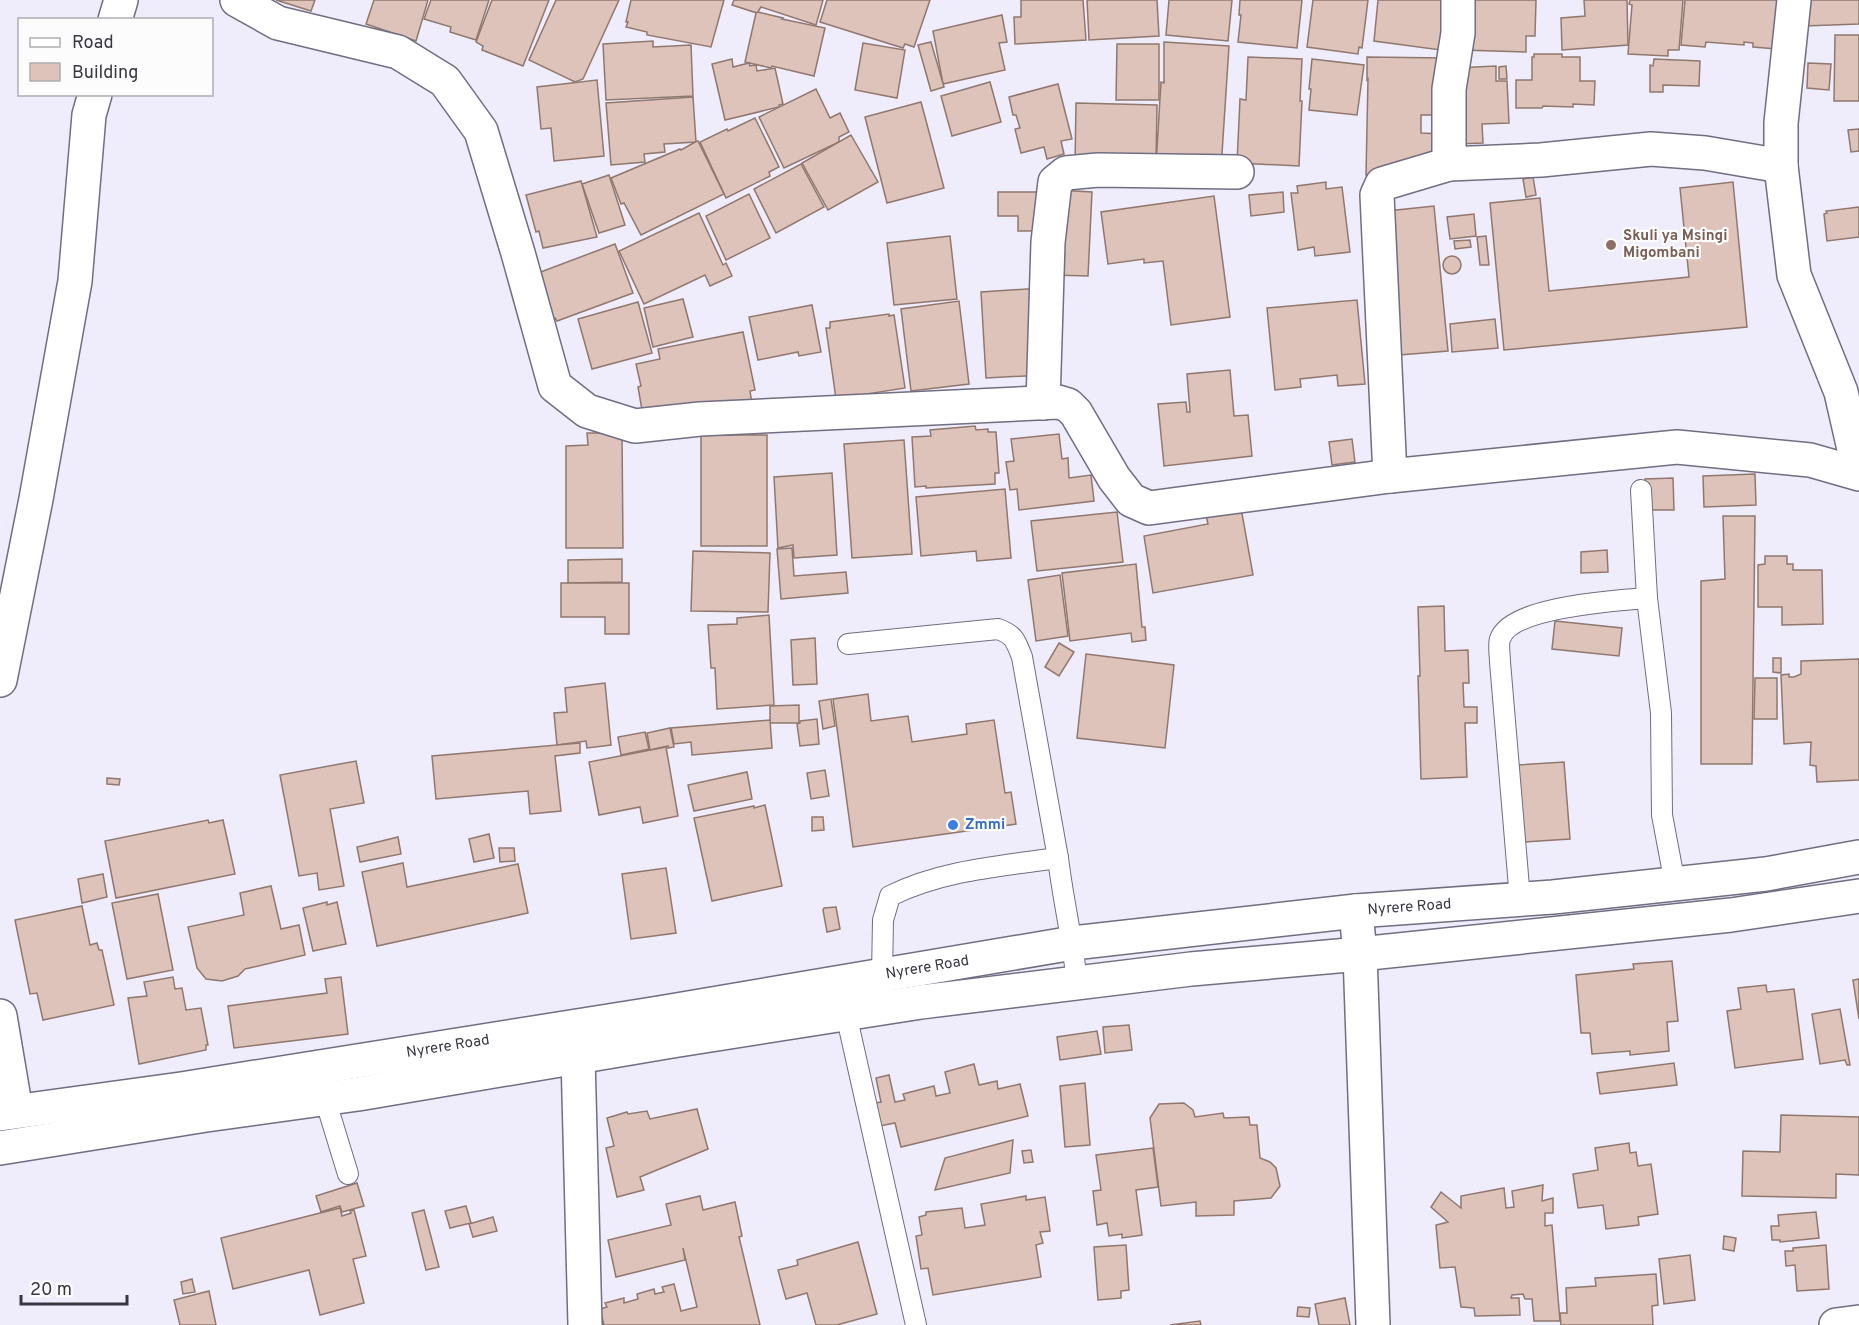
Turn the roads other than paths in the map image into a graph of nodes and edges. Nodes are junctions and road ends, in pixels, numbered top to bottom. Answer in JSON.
{"nodes":[{"id":1,"x":121,"y":0,"type":"edge"},
{"id":2,"x":237,"y":0,"type":"edge"},
{"id":3,"x":1458,"y":0,"type":"edge"},
{"id":4,"x":1794,"y":0,"type":"edge"},
{"id":5,"x":116,"y":18,"type":"edge"},
{"id":6,"x":95,"y":96,"type":"edge"},
{"id":7,"x":1449,"y":164,"type":"junction"},
{"id":8,"x":1780,"y":166,"type":"junction"},
{"id":9,"x":1237,"y":172,"type":"dead end"},
{"id":10,"x":1043,"y":403,"type":"junction"},
{"id":11,"x":1859,"y":473,"type":"edge"},
{"id":12,"x":1390,"y":476,"type":"junction"},
{"id":13,"x":1641,"y":490,"type":"dead end"},
{"id":14,"x":1647,"y":598,"type":"junction"},
{"id":15,"x":848,"y":644,"type":"dead end"},
{"id":16,"x":0,"y":680,"type":"edge"},
{"id":17,"x":1859,"y":856,"type":"edge"},
{"id":18,"x":1058,"y":858,"type":"junction"},
{"id":19,"x":1675,"y":884,"type":"junction"},
{"id":20,"x":1859,"y":896,"type":"edge"},
{"id":21,"x":1520,"y":899,"type":"junction"},
{"id":22,"x":1356,"y":911,"type":"junction"},
{"id":23,"x":1073,"y":944,"type":"junction"},
{"id":24,"x":1360,"y":954,"type":"junction"},
{"id":25,"x":882,"y":975,"type":"junction"},
{"id":26,"x":1077,"y":983,"type":"junction"},
{"id":27,"x":887,"y":1008,"type":"junction"},
{"id":28,"x":846,"y":1014,"type":"junction"},
{"id":29,"x":0,"y":1016,"type":"edge"},
{"id":30,"x":576,"y":1042,"type":"junction"},
{"id":31,"x":316,"y":1066,"type":"junction"},
{"id":32,"x":324,"y":1099,"type":"junction"},
{"id":33,"x":8,"y":1113,"type":"edge"},
{"id":34,"x":0,"y":1148,"type":"edge"},
{"id":35,"x":348,"y":1174,"type":"dead end"},
{"id":36,"x":1859,"y":1322,"type":"edge"},
{"id":37,"x":585,"y":1325,"type":"edge"},
{"id":38,"x":916,"y":1325,"type":"edge"},
{"id":39,"x":1373,"y":1325,"type":"edge"},
{"id":40,"x":1836,"y":1325,"type":"edge"}],
"edges":[{"from":1,"to":5,"type":"street"},
{"from":2,"to":10,"type":"street"},
{"from":3,"to":7,"type":"street"},
{"from":4,"to":8,"type":"street"},
{"from":6,"to":16,"type":"street"},
{"from":7,"to":8,"type":"street"},
{"from":7,"to":12,"type":"street"},
{"from":8,"to":11,"type":"street"},
{"from":9,"to":10,"type":"street"},
{"from":10,"to":12,"type":"street"},
{"from":11,"to":12,"type":"street"},
{"from":13,"to":14,"type":"lane"},
{"from":14,"to":19,"type":"lane"},
{"from":14,"to":21,"type":"lane"},
{"from":15,"to":18,"type":"lane"},
{"from":17,"to":19,"type":"street","name":"Nyrere Road"},
{"from":18,"to":23,"type":"lane"},
{"from":18,"to":25,"type":"lane"},
{"from":19,"to":21,"type":"street","name":"Nyrere Road"},
{"from":20,"to":24,"type":"street","name":"Nyrere Road"},
{"from":21,"to":22,"type":"street","name":"Nyrere Road"},
{"from":22,"to":23,"type":"street","name":"Nyrere Road"},
{"from":22,"to":24,"type":"street"},
{"from":23,"to":25,"type":"street","name":"Nyrere Road"},
{"from":23,"to":26,"type":"lane"},
{"from":24,"to":26,"type":"street","name":"Nyrere Road"},
{"from":24,"to":39,"type":"street"},
{"from":25,"to":27,"type":"lane"},
{"from":25,"to":30,"type":"street","name":"Nyrere Road"},
{"from":26,"to":27,"type":"street","name":"Nyrere Road"},
{"from":27,"to":28,"type":"street","name":"Nyrere Road"},
{"from":28,"to":30,"type":"street","name":"Nyrere Road"},
{"from":28,"to":38,"type":"lane"},
{"from":29,"to":33,"type":"street"},
{"from":30,"to":31,"type":"street","name":"Nyrere Road"},
{"from":30,"to":32,"type":"street","name":"Nyrere Road"},
{"from":30,"to":37,"type":"street"},
{"from":31,"to":32,"type":"lane"},
{"from":31,"to":33,"type":"street","name":"Nyrere Road"},
{"from":32,"to":34,"type":"street","name":"Nyrere Road"},
{"from":32,"to":35,"type":"lane"},
{"from":36,"to":40,"type":"street"}]}
